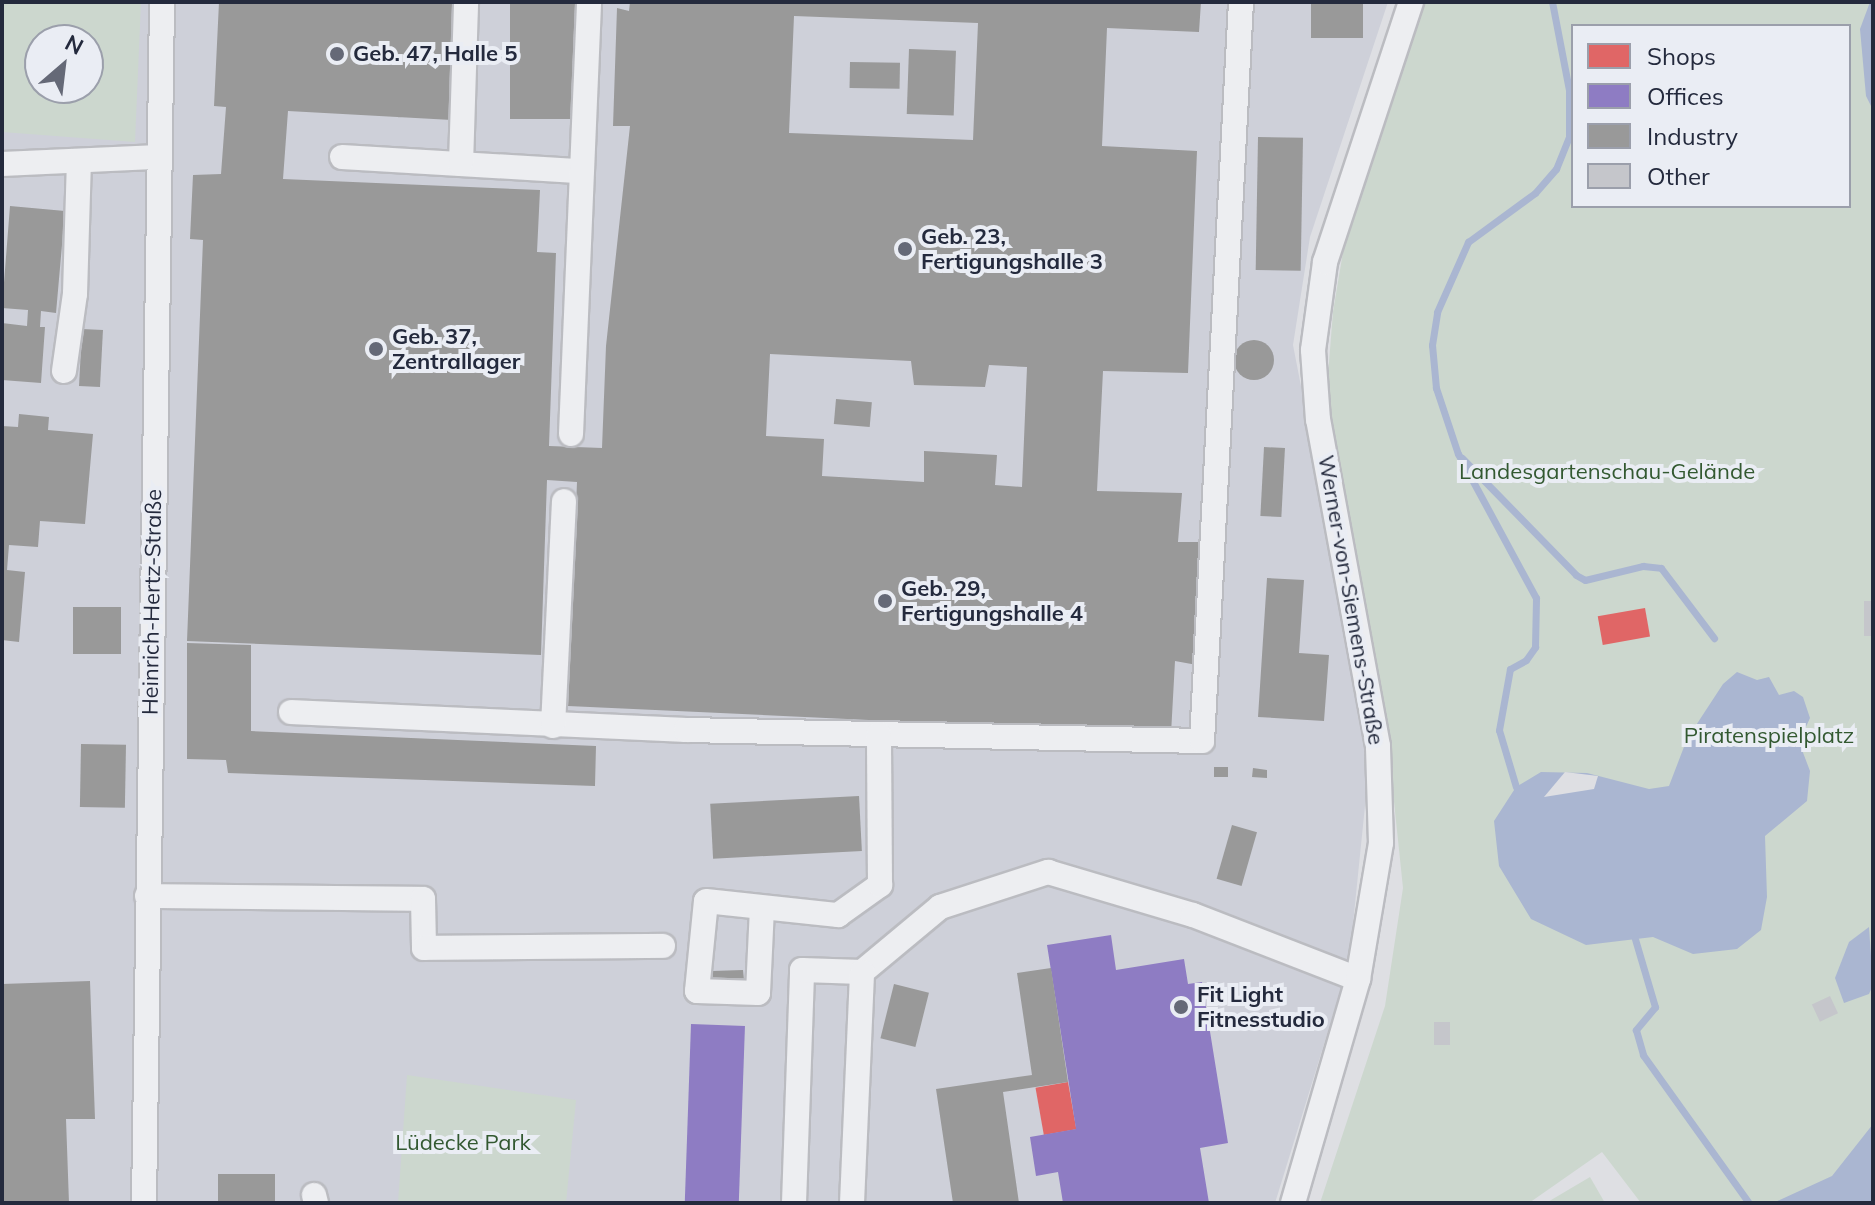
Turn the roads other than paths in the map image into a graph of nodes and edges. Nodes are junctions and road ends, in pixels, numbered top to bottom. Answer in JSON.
{"nodes":[{"id":1,"x":162,"y":2,"type":"edge"},
{"id":2,"x":466,"y":2,"type":"edge"},
{"id":3,"x":589,"y":2,"type":"edge"},
{"id":4,"x":1241,"y":2,"type":"edge"},
{"id":5,"x":1411,"y":2,"type":"edge"},
{"id":6,"x":159,"y":157,"type":"junction"},
{"id":7,"x":342,"y":157,"type":"dead end"},
{"id":8,"x":79,"y":162,"type":"junction"},
{"id":9,"x":2,"y":164,"type":"edge"},
{"id":10,"x":461,"y":164,"type":"junction"},
{"id":11,"x":581,"y":171,"type":"junction"},
{"id":12,"x":64,"y":371,"type":"dead end"},
{"id":13,"x":571,"y":434,"type":"dead end"},
{"id":14,"x":564,"y":501,"type":"dead end"},
{"id":15,"x":291,"y":712,"type":"dead end"},
{"id":16,"x":553,"y":726,"type":"junction"},
{"id":17,"x":879,"y":734,"type":"junction"},
{"id":18,"x":147,"y":896,"type":"junction"},
{"id":19,"x":762,"y":908,"type":"dead end"},
{"id":20,"x":663,"y":946,"type":"dead end"},
{"id":21,"x":862,"y":972,"type":"junction"},
{"id":22,"x":1358,"y":979,"type":"junction"},
{"id":23,"x":144,"y":1203,"type":"edge"},
{"id":24,"x":794,"y":1203,"type":"edge"},
{"id":25,"x":852,"y":1203,"type":"edge"},
{"id":26,"x":1293,"y":1203,"type":"edge"}],
"edges":[{"from":1,"to":6,"type":"street","name":"Heinrich-Hertz-Straße"},
{"from":2,"to":10,"type":"street"},
{"from":3,"to":11,"type":"street"},
{"from":4,"to":17,"type":"street"},
{"from":5,"to":22,"type":"street","name":"Werner-von-Siemens-Straße"},
{"from":6,"to":8,"type":"street"},
{"from":6,"to":18,"type":"street","name":"Heinrich-Hertz-Straße"},
{"from":7,"to":10,"type":"street"},
{"from":8,"to":9,"type":"street"},
{"from":8,"to":12,"type":"street"},
{"from":10,"to":11,"type":"street"},
{"from":11,"to":13,"type":"street"},
{"from":14,"to":16,"type":"street"},
{"from":15,"to":16,"type":"street"},
{"from":16,"to":17,"type":"street"},
{"from":17,"to":19,"type":"street"},
{"from":18,"to":20,"type":"street"},
{"from":18,"to":23,"type":"street","name":"Heinrich-Hertz-Straße"},
{"from":21,"to":22,"type":"street"},
{"from":21,"to":24,"type":"street"},
{"from":21,"to":25,"type":"street"},
{"from":22,"to":26,"type":"street","name":"Werner-von-Siemens-Straße"}]}
